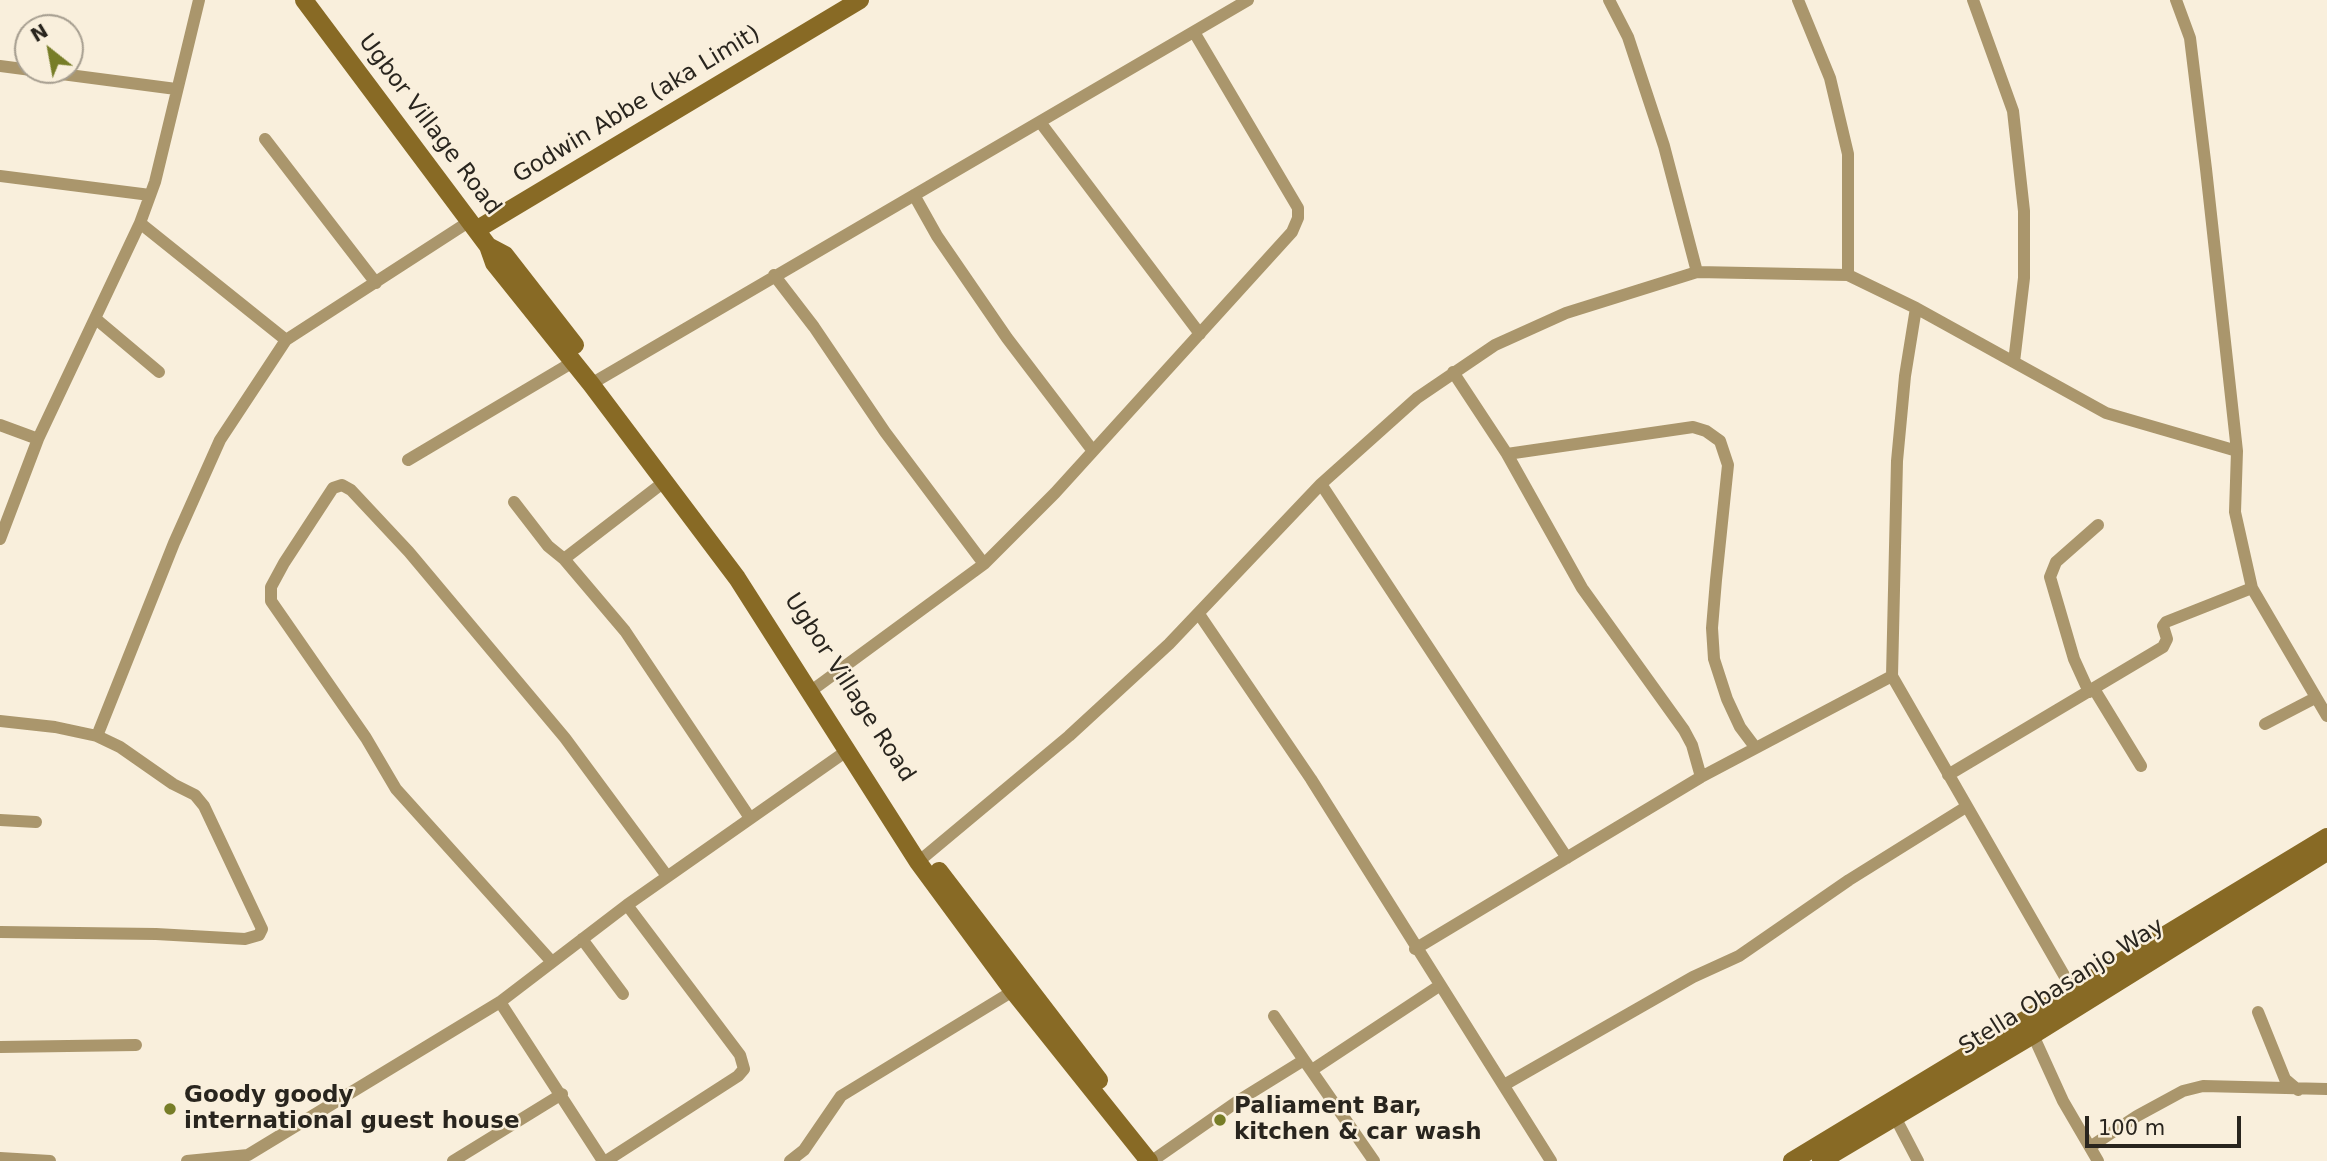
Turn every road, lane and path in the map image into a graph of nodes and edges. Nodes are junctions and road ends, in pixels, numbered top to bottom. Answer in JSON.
{"nodes":[{"id":1,"x":199,"y":0,"type":"edge"},
{"id":2,"x":304,"y":0,"type":"edge"},
{"id":3,"x":844,"y":0,"type":"edge"},
{"id":4,"x":860,"y":0,"type":"edge"},
{"id":5,"x":1248,"y":0,"type":"edge"},
{"id":6,"x":1609,"y":0,"type":"edge"},
{"id":7,"x":1798,"y":0,"type":"edge"},
{"id":8,"x":1973,"y":0,"type":"edge"},
{"id":9,"x":2176,"y":0,"type":"edge"},
{"id":10,"x":1194,"y":32,"type":"junction"},
{"id":11,"x":0,"y":66,"type":"edge"},
{"id":12,"x":176,"y":89,"type":"junction"},
{"id":13,"x":1040,"y":122,"type":"junction"},
{"id":14,"x":265,"y":139,"type":"dead end"},
{"id":15,"x":0,"y":176,"type":"edge"},
{"id":16,"x":150,"y":195,"type":"junction"},
{"id":17,"x":914,"y":195,"type":"junction"},
{"id":18,"x":139,"y":223,"type":"junction"},
{"id":19,"x":473,"y":226,"type":"junction"},
{"id":20,"x":488,"y":246,"type":"junction"},
{"id":21,"x":1697,"y":272,"type":"junction"},
{"id":22,"x":775,"y":275,"type":"junction"},
{"id":23,"x":1848,"y":275,"type":"junction"},
{"id":24,"x":376,"y":283,"type":"junction"},
{"id":25,"x":1916,"y":308,"type":"junction"},
{"id":26,"x":96,"y":319,"type":"junction"},
{"id":27,"x":1200,"y":334,"type":"junction"},
{"id":28,"x":286,"y":340,"type":"junction"},
{"id":29,"x":573,"y":362,"type":"junction"},
{"id":30,"x":2014,"y":362,"type":"junction"},
{"id":31,"x":159,"y":372,"type":"dead end"},
{"id":32,"x":1453,"y":372,"type":"junction"},
{"id":33,"x":596,"y":381,"type":"junction"},
{"id":34,"x":0,"y":425,"type":"edge"},
{"id":35,"x":38,"y":439,"type":"junction"},
{"id":36,"x":2236,"y":450,"type":"junction"},
{"id":37,"x":1093,"y":451,"type":"junction"},
{"id":38,"x":1507,"y":454,"type":"junction"},
{"id":39,"x":408,"y":460,"type":"dead end"},
{"id":40,"x":664,"y":482,"type":"junction"},
{"id":41,"x":1321,"y":484,"type":"junction"},
{"id":42,"x":514,"y":502,"type":"dead end"},
{"id":43,"x":2098,"y":525,"type":"dead end"},
{"id":44,"x":0,"y":539,"type":"edge"},
{"id":45,"x":564,"y":559,"type":"junction"},
{"id":46,"x":984,"y":564,"type":"junction"},
{"id":47,"x":2252,"y":588,"type":"junction"},
{"id":48,"x":1199,"y":614,"type":"junction"},
{"id":49,"x":1892,"y":676,"type":"junction"},
{"id":50,"x":815,"y":687,"type":"junction"},
{"id":51,"x":2091,"y":691,"type":"junction"},
{"id":52,"x":2315,"y":698,"type":"junction"},
{"id":53,"x":2327,"y":716,"type":"edge"},
{"id":54,"x":0,"y":721,"type":"edge"},
{"id":55,"x":2265,"y":724,"type":"dead end"},
{"id":56,"x":97,"y":736,"type":"junction"},
{"id":57,"x":1755,"y":747,"type":"junction"},
{"id":58,"x":848,"y":750,"type":"junction"},
{"id":59,"x":2141,"y":766,"type":"dead end"},
{"id":60,"x":1948,"y":775,"type":"junction"},
{"id":61,"x":1701,"y":777,"type":"junction"},
{"id":62,"x":1966,"y":807,"type":"junction"},
{"id":63,"x":751,"y":818,"type":"junction"},
{"id":64,"x":0,"y":820,"type":"edge"},
{"id":65,"x":36,"y":822,"type":"dead end"},
{"id":66,"x":2327,"y":837,"type":"edge"},
{"id":67,"x":2327,"y":852,"type":"edge"},
{"id":68,"x":1567,"y":858,"type":"junction"},
{"id":69,"x":922,"y":859,"type":"junction"},
{"id":70,"x":667,"y":876,"type":"junction"},
{"id":71,"x":627,"y":905,"type":"junction"},
{"id":72,"x":0,"y":932,"type":"edge"},
{"id":73,"x":582,"y":939,"type":"junction"},
{"id":74,"x":1415,"y":949,"type":"junction"},
{"id":75,"x":552,"y":962,"type":"junction"},
{"id":76,"x":1439,"y":986,"type":"junction"},
{"id":77,"x":1013,"y":991,"type":"junction"},
{"id":78,"x":623,"y":994,"type":"dead end"},
{"id":79,"x":2077,"y":997,"type":"junction"},
{"id":80,"x":500,"y":1002,"type":"junction"},
{"id":81,"x":2258,"y":1012,"type":"dead end"},
{"id":82,"x":1274,"y":1016,"type":"dead end"},
{"id":83,"x":2032,"y":1035,"type":"junction"},
{"id":84,"x":136,"y":1045,"type":"dead end"},
{"id":85,"x":0,"y":1046,"type":"edge"},
{"id":86,"x":1308,"y":1065,"type":"junction"},
{"id":87,"x":1504,"y":1085,"type":"junction"},
{"id":88,"x":2327,"y":1089,"type":"edge"},
{"id":89,"x":2298,"y":1090,"type":"junction"},
{"id":90,"x":562,"y":1094,"type":"junction"},
{"id":91,"x":1895,"y":1117,"type":"junction"},
{"id":92,"x":2090,"y":1147,"type":"junction"},
{"id":93,"x":0,"y":1158,"type":"edge"},
{"id":94,"x":1156,"y":1160,"type":"edge"},
{"id":95,"x":50,"y":1161,"type":"edge"},
{"id":96,"x":187,"y":1161,"type":"edge"},
{"id":97,"x":453,"y":1161,"type":"edge"},
{"id":98,"x":604,"y":1161,"type":"edge"},
{"id":99,"x":790,"y":1161,"type":"edge"},
{"id":100,"x":1374,"y":1161,"type":"edge"},
{"id":101,"x":1551,"y":1161,"type":"edge"},
{"id":102,"x":1792,"y":1161,"type":"edge"},
{"id":103,"x":1821,"y":1161,"type":"edge"},
{"id":104,"x":1918,"y":1161,"type":"edge"},
{"id":105,"x":2098,"y":1161,"type":"edge"}],
"edges":[{"from":1,"to":12,"type":"street"},
{"from":2,"to":19,"type":"street","name":"Ugbor Village Road"},
{"from":3,"to":19,"type":"street","name":"Godwin Abbe (aka Limit)"},
{"from":4,"to":19,"type":"street","name":"Godwin Abbe (aka Limit)"},
{"from":5,"to":10,"type":"street"},
{"from":6,"to":21,"type":"street"},
{"from":7,"to":23,"type":"street"},
{"from":8,"to":30,"type":"street"},
{"from":9,"to":36,"type":"street"},
{"from":10,"to":13,"type":"street"},
{"from":10,"to":27,"type":"street"},
{"from":11,"to":12,"type":"street"},
{"from":12,"to":16,"type":"street"},
{"from":13,"to":17,"type":"street"},
{"from":13,"to":27,"type":"street"},
{"from":14,"to":24,"type":"street"},
{"from":15,"to":16,"type":"street"},
{"from":16,"to":18,"type":"street"},
{"from":17,"to":22,"type":"street"},
{"from":17,"to":37,"type":"street"},
{"from":18,"to":26,"type":"street"},
{"from":18,"to":28,"type":"street"},
{"from":19,"to":20,"type":"street","name":"Ugbor Village Road"},
{"from":19,"to":24,"type":"street"},
{"from":20,"to":29,"type":"street","name":"Ugbor Village Road"},
{"from":20,"to":33,"type":"street","name":"Ugbor Village Road"},
{"from":21,"to":23,"type":"street"},
{"from":21,"to":32,"type":"street"},
{"from":22,"to":33,"type":"street"},
{"from":22,"to":46,"type":"street"},
{"from":23,"to":25,"type":"street"},
{"from":24,"to":28,"type":"street"},
{"from":25,"to":30,"type":"street"},
{"from":25,"to":49,"type":"street"},
{"from":26,"to":31,"type":"street"},
{"from":26,"to":35,"type":"street"},
{"from":27,"to":37,"type":"street"},
{"from":28,"to":56,"type":"street"},
{"from":29,"to":33,"type":"street","name":"Ugbor Village Road"},
{"from":29,"to":39,"type":"street"},
{"from":30,"to":36,"type":"street"},
{"from":32,"to":38,"type":"street"},
{"from":32,"to":41,"type":"street"},
{"from":33,"to":40,"type":"street","name":"Ugbor Village Road"},
{"from":33,"to":50,"type":"street","name":"Ugbor Village Road"},
{"from":34,"to":35,"type":"street"},
{"from":35,"to":44,"type":"street"},
{"from":36,"to":47,"type":"street"},
{"from":37,"to":46,"type":"street"},
{"from":38,"to":57,"type":"street"},
{"from":38,"to":61,"type":"street"},
{"from":40,"to":45,"type":"street"},
{"from":40,"to":50,"type":"street","name":"Ugbor Village Road"},
{"from":41,"to":48,"type":"street"},
{"from":41,"to":68,"type":"street"},
{"from":42,"to":45,"type":"street"},
{"from":43,"to":51,"type":"street"},
{"from":45,"to":63,"type":"street"},
{"from":46,"to":50,"type":"street"},
{"from":47,"to":51,"type":"street"},
{"from":47,"to":52,"type":"street"},
{"from":48,"to":69,"type":"street"},
{"from":48,"to":74,"type":"street"},
{"from":49,"to":57,"type":"street"},
{"from":49,"to":60,"type":"street"},
{"from":50,"to":58,"type":"street","name":"Ugbor Village Road"},
{"from":50,"to":69,"type":"street","name":"Ugbor Village Road"},
{"from":51,"to":59,"type":"street"},
{"from":51,"to":60,"type":"street"},
{"from":52,"to":53,"type":"street"},
{"from":52,"to":55,"type":"street"},
{"from":54,"to":56,"type":"street"},
{"from":56,"to":72,"type":"street"},
{"from":57,"to":61,"type":"street"},
{"from":58,"to":63,"type":"street"},
{"from":58,"to":69,"type":"street","name":"Ugbor Village Road"},
{"from":60,"to":62,"type":"street"},
{"from":61,"to":68,"type":"street"},
{"from":62,"to":79,"type":"street"},
{"from":62,"to":87,"type":"street"},
{"from":63,"to":70,"type":"street"},
{"from":64,"to":65,"type":"street"},
{"from":66,"to":79,"type":"street"},
{"from":67,"to":79,"type":"street","name":"Stella Obasanjo Way"},
{"from":68,"to":74,"type":"street"},
{"from":69,"to":77,"type":"street","name":"Ugbor Village Road"},
{"from":69,"to":94,"type":"street","name":"Ugbor Village Road"},
{"from":70,"to":71,"type":"street"},
{"from":70,"to":75,"type":"street"},
{"from":71,"to":73,"type":"street"},
{"from":71,"to":98,"type":"street"},
{"from":73,"to":75,"type":"street"},
{"from":73,"to":78,"type":"street"},
{"from":74,"to":76,"type":"street"},
{"from":75,"to":80,"type":"street"},
{"from":76,"to":86,"type":"street"},
{"from":76,"to":87,"type":"street"},
{"from":77,"to":94,"type":"street","name":"Ugbor Village Road"},
{"from":77,"to":99,"type":"street"},
{"from":79,"to":83,"type":"street","name":"Stella Obasanjo Way"},
{"from":79,"to":102,"type":"street"},
{"from":80,"to":90,"type":"street"},
{"from":80,"to":96,"type":"street"},
{"from":81,"to":89,"type":"street"},
{"from":82,"to":86,"type":"street"},
{"from":83,"to":91,"type":"street","name":"Stella Obasanjo Way"},
{"from":83,"to":92,"type":"street"},
{"from":84,"to":85,"type":"street"},
{"from":86,"to":94,"type":"street"},
{"from":86,"to":100,"type":"street"},
{"from":87,"to":101,"type":"street"},
{"from":88,"to":89,"type":"street"},
{"from":89,"to":92,"type":"street"},
{"from":90,"to":97,"type":"street"},
{"from":90,"to":98,"type":"street"},
{"from":91,"to":103,"type":"street","name":"Stella Obasanjo Way"},
{"from":91,"to":104,"type":"street"},
{"from":92,"to":105,"type":"street"},
{"from":93,"to":95,"type":"street"}]}
